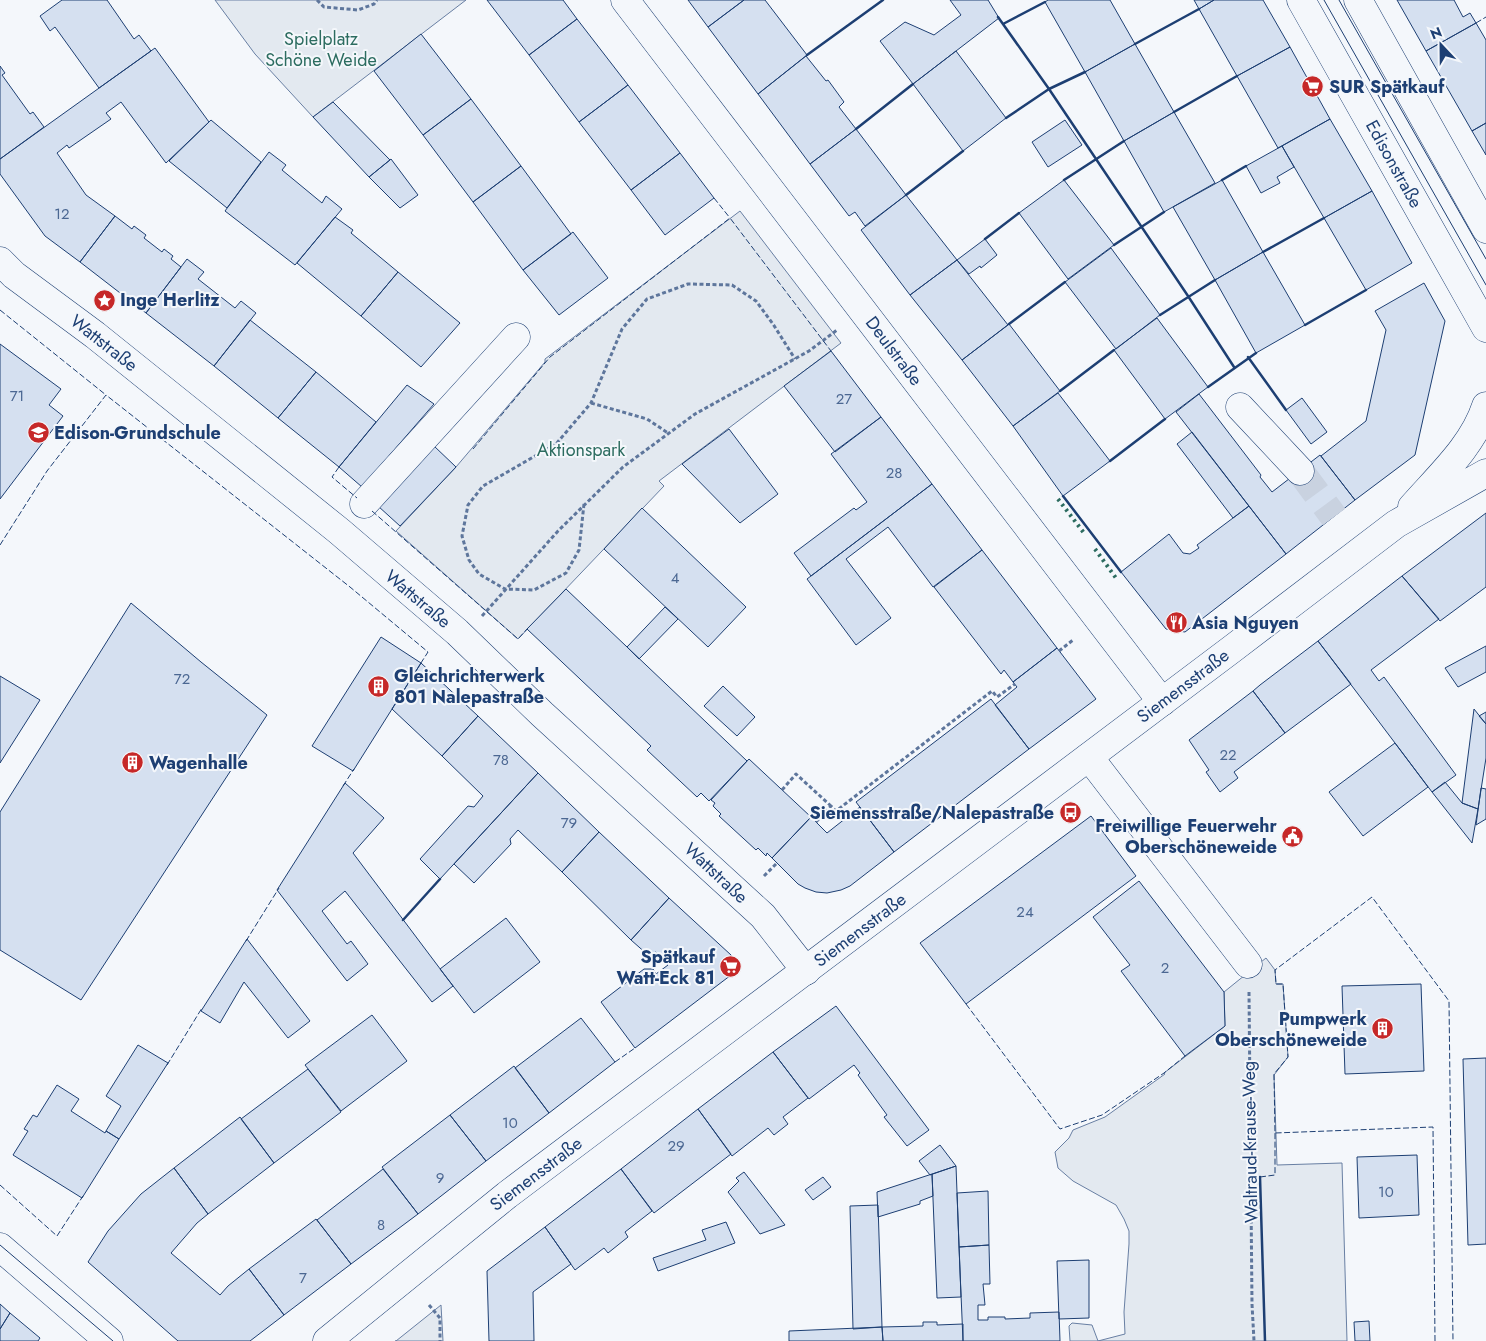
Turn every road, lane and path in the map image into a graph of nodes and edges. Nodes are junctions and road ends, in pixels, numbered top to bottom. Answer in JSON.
{"nodes":[{"id":1,"x":316,"y":0,"type":"edge"},
{"id":2,"x":377,"y":0,"type":"edge"},
{"id":3,"x":625,"y":0,"type":"edge"},
{"id":4,"x":1301,"y":0,"type":"edge"},
{"id":5,"x":1358,"y":0,"type":"edge"},
{"id":6,"x":1486,"y":229,"type":"edge"},
{"id":7,"x":0,"y":260,"type":"edge"},
{"id":8,"x":1486,"y":328,"type":"edge"},
{"id":9,"x":837,"y":330,"type":"dead end"},
{"id":10,"x":516,"y":337,"type":"dead end"},
{"id":11,"x":794,"y":359,"type":"junction"},
{"id":12,"x":591,"y":403,"type":"junction"},
{"id":13,"x":1486,"y":406,"type":"edge"},
{"id":14,"x":1240,"y":407,"type":"dead end"},
{"id":15,"x":668,"y":433,"type":"junction"},
{"id":16,"x":1300,"y":471,"type":"tunnel mouth"},
{"id":17,"x":1486,"y":473,"type":"edge"},
{"id":18,"x":364,"y":504,"type":"dead end"},
{"id":19,"x":584,"y":504,"type":"junction"},
{"id":20,"x":1396,"y":524,"type":"junction"},
{"id":21,"x":505,"y":589,"type":"junction"},
{"id":22,"x":482,"y":616,"type":"dead end"},
{"id":23,"x":1073,"y":640,"type":"dead end"},
{"id":24,"x":1059,"y":651,"type":"dead end"},
{"id":25,"x":1015,"y":684,"type":"dead end"},
{"id":26,"x":1162,"y":702,"type":"junction"},
{"id":27,"x":1089,"y":757,"type":"junction"},
{"id":28,"x":782,"y":790,"type":"dead end"},
{"id":29,"x":831,"y":806,"type":"junction"},
{"id":30,"x":816,"y":822,"type":"dead end"},
{"id":31,"x":777,"y":863,"type":"dead end"},
{"id":32,"x":764,"y":876,"type":"dead end"},
{"id":33,"x":1248,"y":964,"type":"joint"},
{"id":34,"x":806,"y":971,"type":"junction"},
{"id":35,"x":0,"y":1247,"type":"edge"},
{"id":36,"x":429,"y":1306,"type":"dead end"},
{"id":37,"x":109,"y":1341,"type":"edge"},
{"id":38,"x":327,"y":1341,"type":"edge"},
{"id":39,"x":440,"y":1341,"type":"edge"},
{"id":40,"x":1254,"y":1341,"type":"edge"}],
"edges":[{"from":1,"to":2,"type":"path"},
{"from":3,"to":26,"type":"street","name":"Deulstraße"},
{"from":4,"to":8,"type":"street","name":"Edisonstraße"},
{"from":5,"to":6,"type":"street"},
{"from":7,"to":34,"type":"street","name":"Wattstraße"},
{"from":9,"to":11,"type":"path"},
{"from":10,"to":18,"type":"street"},
{"from":11,"to":12,"type":"path"},
{"from":11,"to":15,"type":"path"},
{"from":12,"to":15,"type":"path"},
{"from":12,"to":21,"type":"path"},
{"from":13,"to":20,"type":"street","name":"Siemensstraße"},
{"from":14,"to":16,"type":"street"},
{"from":15,"to":19,"type":"path"},
{"from":17,"to":20,"type":"street","name":"Siemensstraße"},
{"from":19,"to":21,"type":"path"},
{"from":19,"to":21,"type":"path"},
{"from":20,"to":26,"type":"street","name":"Siemensstraße"},
{"from":21,"to":22,"type":"path"},
{"from":23,"to":24,"type":"path"},
{"from":25,"to":29,"type":"path"},
{"from":26,"to":27,"type":"street","name":"Siemensstraße"},
{"from":27,"to":33,"type":"street"},
{"from":27,"to":34,"type":"street","name":"Siemensstraße"},
{"from":28,"to":29,"type":"path"},
{"from":29,"to":30,"type":"path"},
{"from":31,"to":32,"type":"path"},
{"from":33,"to":40,"type":"path","name":"Waltraud-Krause-Weg"},
{"from":34,"to":38,"type":"street","name":"Siemensstraße"},
{"from":35,"to":37,"type":"street"},
{"from":36,"to":39,"type":"path"}]}
